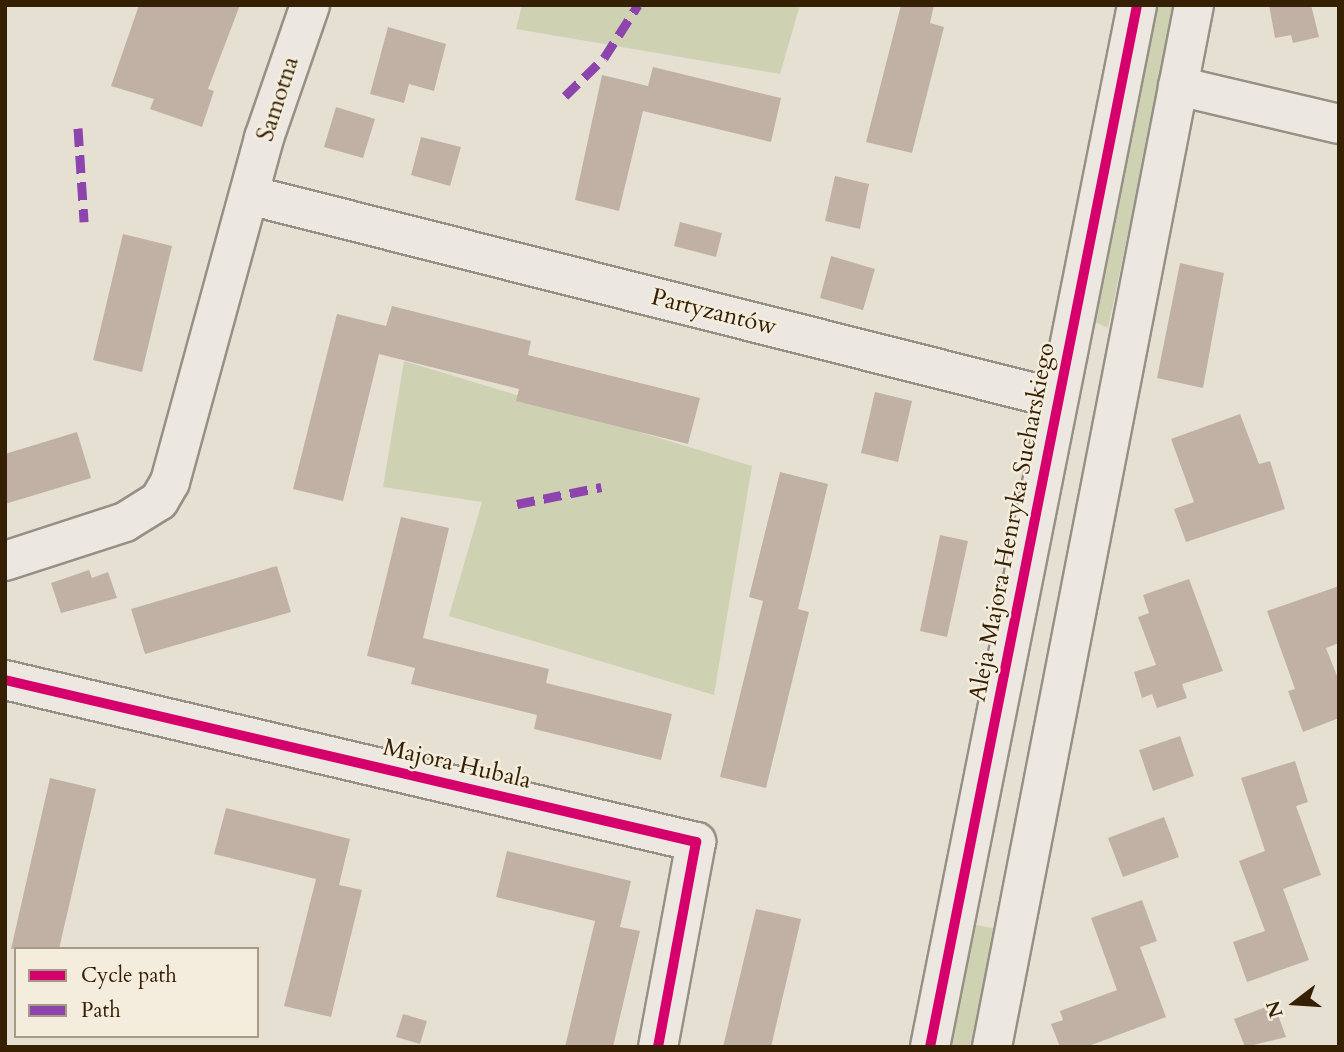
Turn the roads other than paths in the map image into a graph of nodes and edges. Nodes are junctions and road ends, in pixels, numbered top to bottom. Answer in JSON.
{"nodes":[{"id":1,"x":310,"y":5,"type":"edge"},
{"id":2,"x":1137,"y":5,"type":"edge"},
{"id":3,"x":1194,"y":5,"type":"edge"},
{"id":4,"x":1178,"y":86,"type":"junction"},
{"id":5,"x":1339,"y":124,"type":"edge"},
{"id":6,"x":249,"y":195,"type":"junction"},
{"id":7,"x":1126,"y":341,"type":"junction"},
{"id":8,"x":1058,"y":398,"type":"junction"},
{"id":9,"x":1092,"y":517,"type":"junction"},
{"id":10,"x":5,"y":561,"type":"edge"},
{"id":11,"x":5,"y":680,"type":"edge"},
{"id":12,"x":658,"y":1047,"type":"edge"},
{"id":13,"x":930,"y":1047,"type":"edge"},
{"id":14,"x":992,"y":1047,"type":"edge"}],
"edges":[{"from":1,"to":6,"type":"street","name":"Samotna"},
{"from":2,"to":8,"type":"street","name":"Aleja Majora Henryka Sucharskiego"},
{"from":3,"to":4,"type":"street"},
{"from":4,"to":5,"type":"street"},
{"from":4,"to":7,"type":"street"},
{"from":6,"to":8,"type":"street","name":"Partyzantów"},
{"from":6,"to":10,"type":"street","name":"Samotna"},
{"from":7,"to":8,"type":"street"},
{"from":7,"to":9,"type":"street"},
{"from":8,"to":9,"type":"street"},
{"from":8,"to":13,"type":"street","name":"Aleja Majora Henryka Sucharskiego"},
{"from":9,"to":14,"type":"street"},
{"from":11,"to":12,"type":"street","name":"Majora Hubala"}]}
